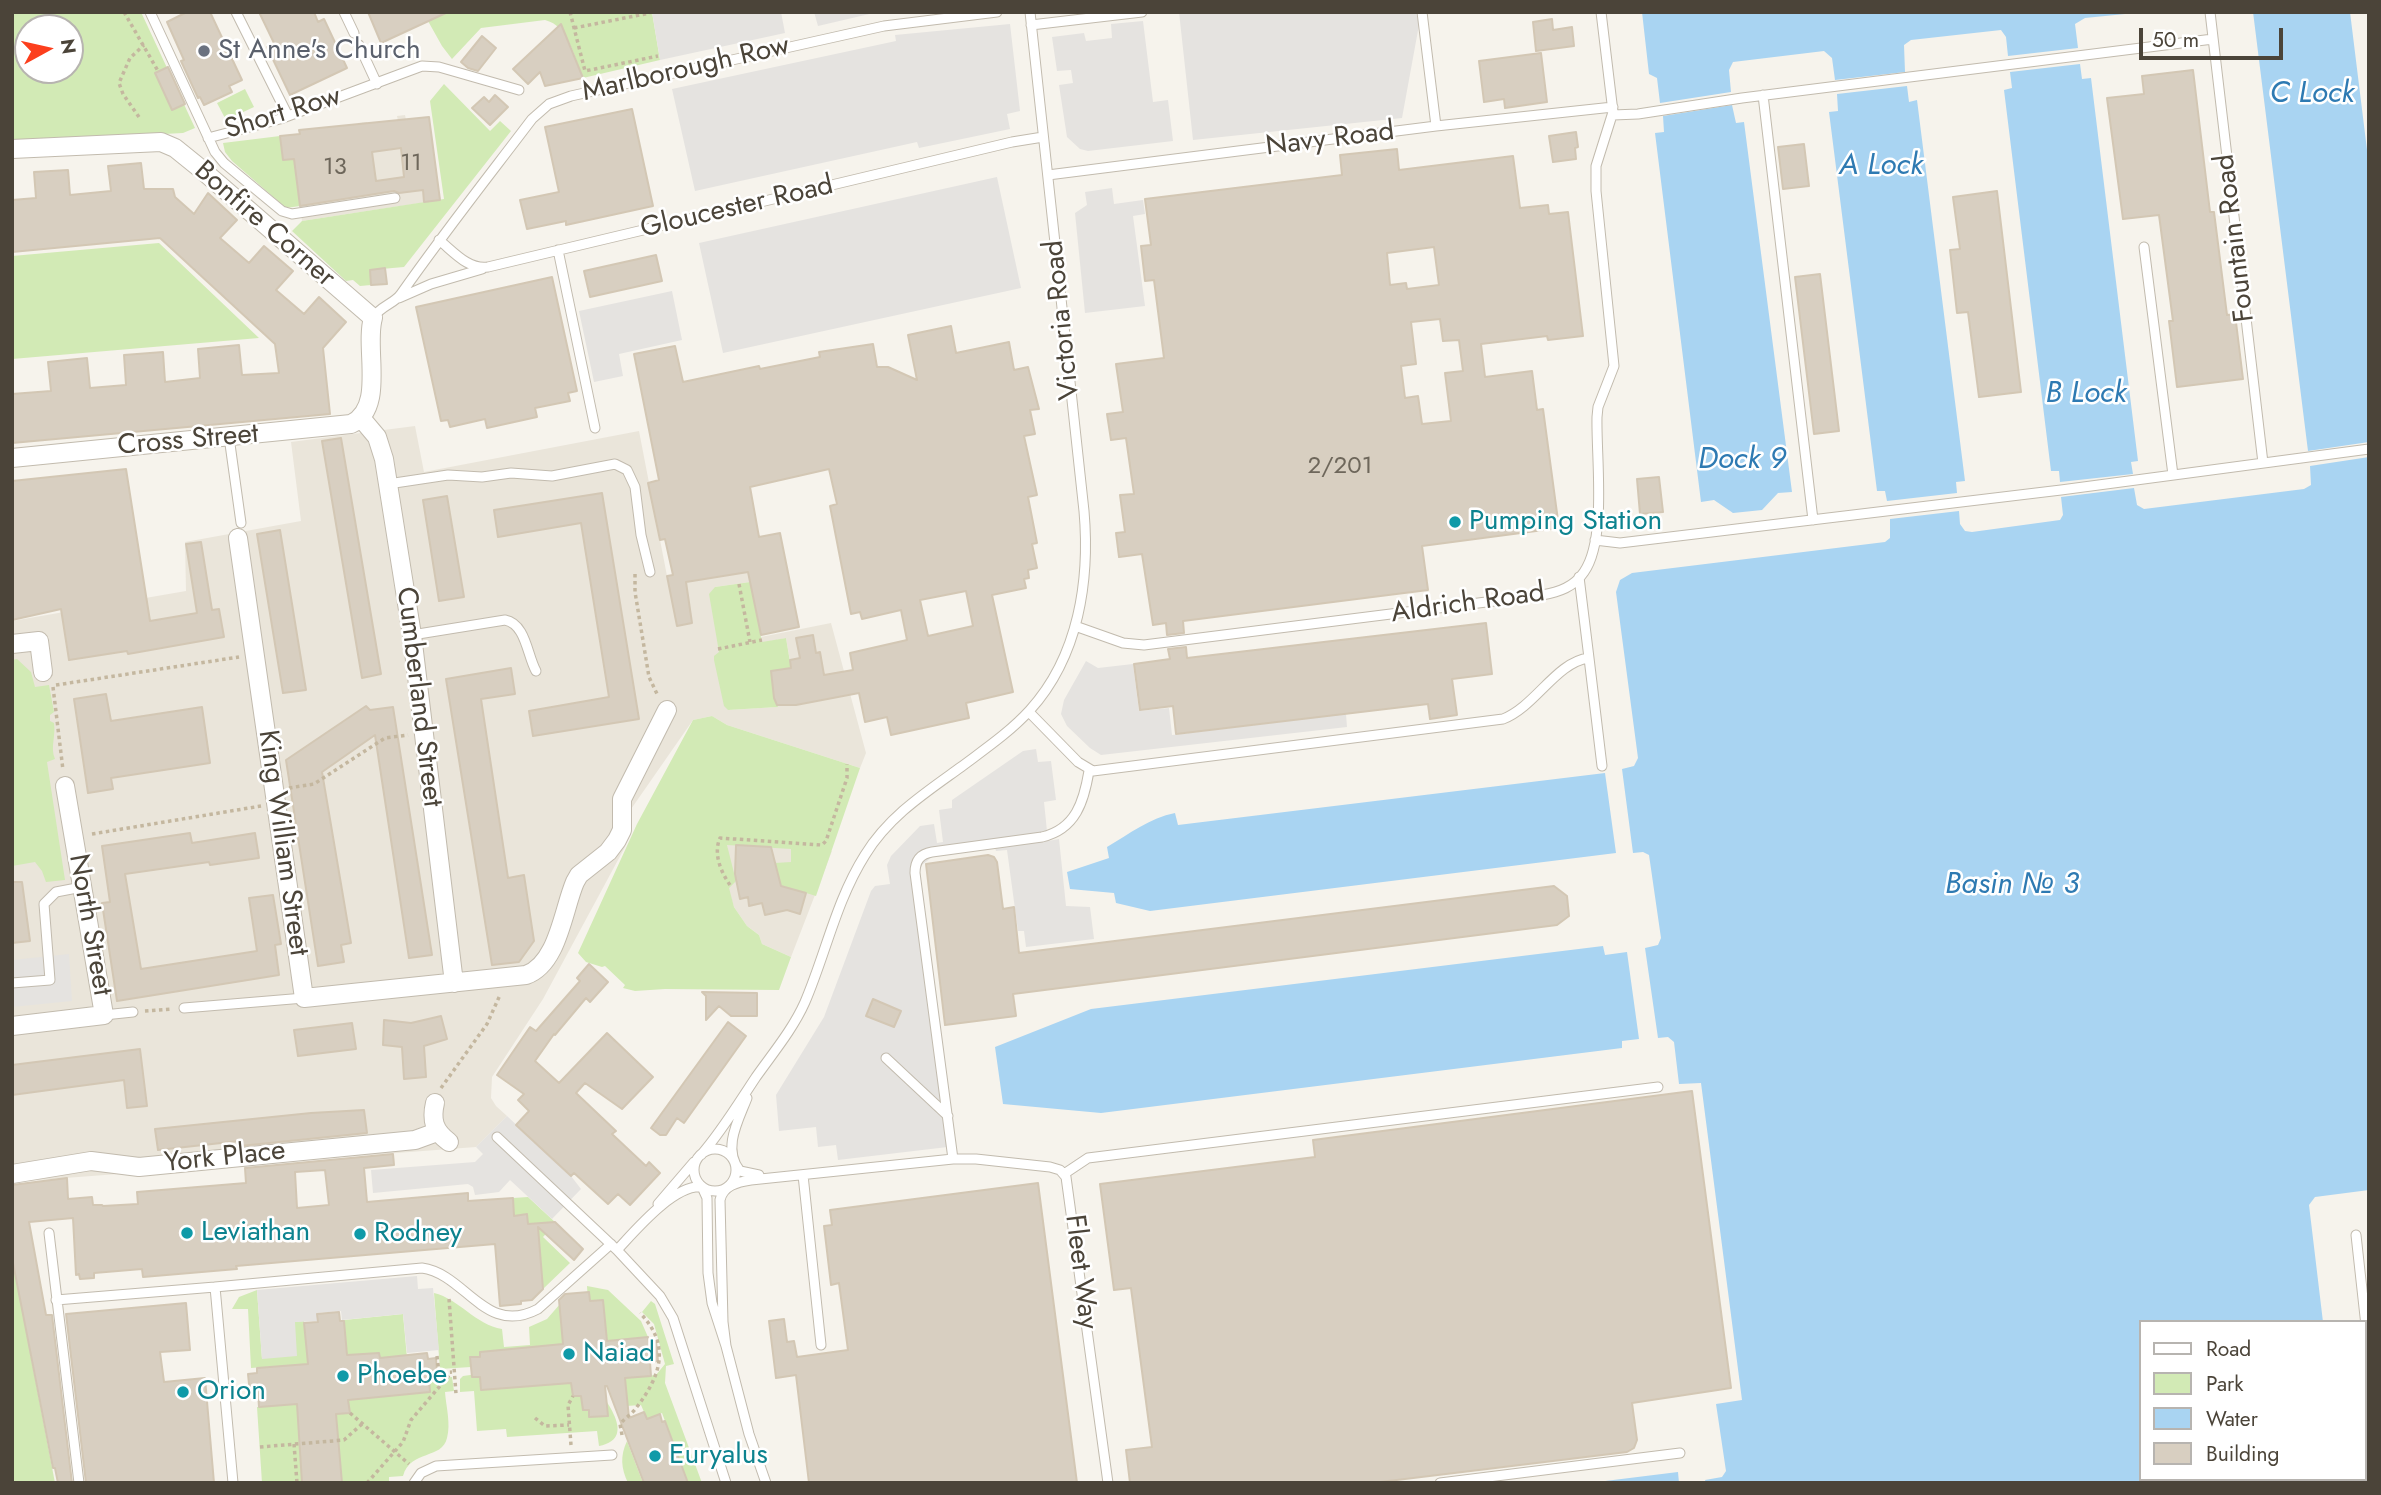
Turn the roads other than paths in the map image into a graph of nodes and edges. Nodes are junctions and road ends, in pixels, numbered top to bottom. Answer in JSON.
{"nodes":[{"id":1,"x":150,"y":12,"type":"edge"},
{"id":2,"x":236,"y":12,"type":"edge"},
{"id":3,"x":344,"y":12,"type":"edge"},
{"id":4,"x":998,"y":12,"type":"edge"},
{"id":5,"x":1030,"y":12,"type":"edge"},
{"id":6,"x":1142,"y":12,"type":"edge"},
{"id":7,"x":1422,"y":12,"type":"edge"},
{"id":8,"x":1601,"y":12,"type":"edge"},
{"id":9,"x":2210,"y":12,"type":"edge"},
{"id":10,"x":1031,"y":25,"type":"junction"},
{"id":11,"x":354,"y":33,"type":"dead end"},
{"id":12,"x":2213,"y":39,"type":"junction"},
{"id":13,"x":359,"y":45,"type":"dead end"},
{"id":14,"x":377,"y":83,"type":"junction"},
{"id":15,"x":519,"y":90,"type":"dead end"},
{"id":16,"x":1763,"y":95,"type":"junction"},
{"id":17,"x":1613,"y":111,"type":"junction"},
{"id":18,"x":288,"y":116,"type":"junction"},
{"id":19,"x":1436,"y":126,"type":"junction"},
{"id":20,"x":208,"y":138,"type":"junction"},
{"id":21,"x":1043,"y":138,"type":"junction"},
{"id":22,"x":13,"y":149,"type":"edge"},
{"id":23,"x":1048,"y":175,"type":"junction"},
{"id":24,"x":395,"y":198,"type":"dead end"},
{"id":25,"x":439,"y":240,"type":"junction"},
{"id":26,"x":2144,"y":247,"type":"dead end"},
{"id":27,"x":558,"y":250,"type":"junction"},
{"id":28,"x":488,"y":267,"type":"junction"},
{"id":29,"x":398,"y":299,"type":"junction"},
{"id":30,"x":373,"y":317,"type":"junction"},
{"id":31,"x":361,"y":418,"type":"junction"},
{"id":32,"x":595,"y":428,"type":"dead end"},
{"id":33,"x":229,"y":437,"type":"junction"},
{"id":34,"x":2369,"y":449,"type":"edge"},
{"id":35,"x":12,"y":457,"type":"edge"},
{"id":36,"x":2263,"y":463,"type":"junction"},
{"id":37,"x":2173,"y":475,"type":"junction"},
{"id":38,"x":387,"y":484,"type":"junction"},
{"id":39,"x":1813,"y":520,"type":"junction"},
{"id":40,"x":239,"y":531,"type":"joint"},
{"id":41,"x":1595,"y":540,"type":"junction"},
{"id":42,"x":650,"y":572,"type":"road end"},
{"id":43,"x":1579,"y":577,"type":"junction"},
{"id":44,"x":1075,"y":626,"type":"junction"},
{"id":45,"x":412,"y":635,"type":"junction"},
{"id":46,"x":12,"y":644,"type":"edge"},
{"id":47,"x":1589,"y":658,"type":"junction"},
{"id":48,"x":536,"y":671,"type":"dead end"},
{"id":49,"x":48,"y":678,"type":"road end"},
{"id":50,"x":667,"y":710,"type":"road end"},
{"id":51,"x":1029,"y":712,"type":"junction"},
{"id":52,"x":1602,"y":766,"type":"dead end"},
{"id":53,"x":1088,"y":771,"type":"junction"},
{"id":54,"x":65,"y":786,"type":"road end"},
{"id":55,"x":82,"y":887,"type":"junction"},
{"id":56,"x":12,"y":983,"type":"edge"},
{"id":57,"x":454,"y":983,"type":"junction"},
{"id":58,"x":304,"y":998,"type":"junction"},
{"id":59,"x":184,"y":1008,"type":"road end"},
{"id":60,"x":133,"y":1012,"type":"road end"},
{"id":61,"x":104,"y":1015,"type":"junction"},
{"id":62,"x":12,"y":1026,"type":"edge"},
{"id":63,"x":886,"y":1058,"type":"dead end"},
{"id":64,"x":754,"y":1080,"type":"junction"},
{"id":65,"x":1658,"y":1087,"type":"dead end"},
{"id":66,"x":435,"y":1102,"type":"road end"},
{"id":67,"x":948,"y":1116,"type":"junction"},
{"id":68,"x":497,"y":1137,"type":"dead end"},
{"id":69,"x":699,"y":1156,"type":"junction"},
{"id":70,"x":953,"y":1159,"type":"junction"},
{"id":71,"x":734,"y":1163,"type":"junction"},
{"id":72,"x":12,"y":1174,"type":"edge"},
{"id":73,"x":1064,"y":1174,"type":"junction"},
{"id":74,"x":803,"y":1175,"type":"junction"},
{"id":75,"x":789,"y":1177,"type":"junction"},
{"id":76,"x":702,"y":1187,"type":"junction"},
{"id":77,"x":728,"y":1187,"type":"junction"},
{"id":78,"x":646,"y":1220,"type":"junction"},
{"id":79,"x":49,"y":1233,"type":"dead end"},
{"id":80,"x":2356,"y":1235,"type":"dead end"},
{"id":81,"x":614,"y":1247,"type":"junction"},
{"id":82,"x":215,"y":1287,"type":"junction"},
{"id":83,"x":56,"y":1300,"type":"junction"},
{"id":84,"x":2365,"y":1320,"type":"edge"},
{"id":85,"x":2367,"y":1335,"type":"edge"},
{"id":86,"x":821,"y":1345,"type":"dead end"},
{"id":87,"x":726,"y":1346,"type":"junction"},
{"id":88,"x":2369,"y":1353,"type":"edge"},
{"id":89,"x":1680,"y":1453,"type":"dead end"},
{"id":90,"x":612,"y":1455,"type":"dead end"},
{"id":91,"x":79,"y":1483,"type":"edge"},
{"id":92,"x":233,"y":1483,"type":"edge"},
{"id":93,"x":414,"y":1483,"type":"edge"},
{"id":94,"x":726,"y":1483,"type":"edge"},
{"id":95,"x":766,"y":1483,"type":"edge"},
{"id":96,"x":1108,"y":1483,"type":"edge"},
{"id":97,"x":1440,"y":1483,"type":"edge"}],
"edges":[{"from":1,"to":20,"type":"lane"},
{"from":2,"to":18,"type":"lane"},
{"from":3,"to":11,"type":"lane"},
{"from":4,"to":25,"type":"lane","name":"Marlborough Row"},
{"from":5,"to":10,"type":"lane","name":"Victoria Road"},
{"from":6,"to":10,"type":"lane"},
{"from":7,"to":19,"type":"lane"},
{"from":8,"to":17,"type":"lane","name":"Aldrich Road"},
{"from":9,"to":12,"type":"lane","name":"Fountain Road"},
{"from":10,"to":21,"type":"lane","name":"Victoria Road"},
{"from":12,"to":16,"type":"lane","name":"Navy Road"},
{"from":12,"to":36,"type":"lane","name":"Fountain Road"},
{"from":13,"to":14,"type":"lane"},
{"from":14,"to":15,"type":"lane","name":"Short Row"},
{"from":14,"to":18,"type":"lane","name":"Short Row"},
{"from":16,"to":17,"type":"lane","name":"Navy Road"},
{"from":16,"to":39,"type":"lane"},
{"from":17,"to":19,"type":"lane","name":"Navy Road"},
{"from":17,"to":41,"type":"lane","name":"Aldrich Road"},
{"from":18,"to":20,"type":"lane","name":"Short Row"},
{"from":19,"to":23,"type":"lane","name":"Navy Road"},
{"from":20,"to":24,"type":"lane"},
{"from":21,"to":23,"type":"lane","name":"Victoria Road"},
{"from":21,"to":27,"type":"lane","name":"Gloucester Road"},
{"from":22,"to":30,"type":"street","name":"Bonfire Corner"},
{"from":23,"to":44,"type":"lane","name":"Victoria Road"},
{"from":25,"to":28,"type":"lane"},
{"from":25,"to":29,"type":"lane","name":"Marlborough Row"},
{"from":26,"to":37,"type":"lane"},
{"from":27,"to":28,"type":"lane","name":"Gloucester Road"},
{"from":27,"to":32,"type":"lane"},
{"from":28,"to":29,"type":"lane","name":"Gloucester Road"},
{"from":29,"to":30,"type":"lane"},
{"from":30,"to":31,"type":"street"},
{"from":31,"to":33,"type":"street","name":"Cross Street"},
{"from":31,"to":38,"type":"street","name":"Cumberland Street"},
{"from":33,"to":35,"type":"street","name":"Cross Street"},
{"from":33,"to":40,"type":"lane"},
{"from":34,"to":36,"type":"lane"},
{"from":36,"to":37,"type":"lane"},
{"from":37,"to":39,"type":"lane"},
{"from":38,"to":42,"type":"lane"},
{"from":38,"to":45,"type":"street","name":"Cumberland Street"},
{"from":39,"to":41,"type":"lane"},
{"from":40,"to":58,"type":"street","name":"King William Street"},
{"from":41,"to":43,"type":"lane","name":"Aldrich Road"},
{"from":43,"to":44,"type":"lane","name":"Aldrich Road"},
{"from":43,"to":47,"type":"lane"},
{"from":44,"to":51,"type":"lane","name":"Victoria Road"},
{"from":45,"to":48,"type":"lane"},
{"from":45,"to":57,"type":"street","name":"Cumberland Street"},
{"from":46,"to":49,"type":"street"},
{"from":47,"to":52,"type":"lane"},
{"from":47,"to":53,"type":"lane"},
{"from":50,"to":57,"type":"street"},
{"from":51,"to":53,"type":"lane"},
{"from":51,"to":64,"type":"lane","name":"Victoria Road"},
{"from":53,"to":67,"type":"lane"},
{"from":54,"to":55,"type":"street","name":"North Street"},
{"from":55,"to":56,"type":"lane"},
{"from":55,"to":61,"type":"street","name":"North Street"},
{"from":57,"to":58,"type":"street"},
{"from":58,"to":59,"type":"lane"},
{"from":60,"to":61,"type":"lane"},
{"from":61,"to":62,"type":"street","name":"North Street"},
{"from":63,"to":67,"type":"lane"},
{"from":64,"to":69,"type":"lane"},
{"from":64,"to":71,"type":"lane"},
{"from":65,"to":73,"type":"lane"},
{"from":66,"to":72,"type":"street","name":"York Place"},
{"from":67,"to":70,"type":"lane"},
{"from":68,"to":81,"type":"lane"},
{"from":69,"to":71,"type":"lane"},
{"from":69,"to":76,"type":"lane"},
{"from":69,"to":78,"type":"lane"},
{"from":70,"to":73,"type":"lane","name":"Fleet Way"},
{"from":70,"to":74,"type":"lane","name":"Fleet Way"},
{"from":71,"to":75,"type":"lane"},
{"from":71,"to":77,"type":"lane"},
{"from":73,"to":96,"type":"lane","name":"Fleet Way"},
{"from":74,"to":75,"type":"lane","name":"Fleet Way"},
{"from":74,"to":86,"type":"lane"},
{"from":75,"to":77,"type":"lane"},
{"from":76,"to":77,"type":"lane"},
{"from":76,"to":78,"type":"lane"},
{"from":76,"to":87,"type":"lane"},
{"from":77,"to":87,"type":"lane"},
{"from":78,"to":81,"type":"lane"},
{"from":79,"to":83,"type":"lane"},
{"from":80,"to":84,"type":"lane"},
{"from":81,"to":82,"type":"lane"},
{"from":81,"to":94,"type":"lane"},
{"from":82,"to":83,"type":"lane"},
{"from":82,"to":92,"type":"lane"},
{"from":83,"to":91,"type":"lane"},
{"from":85,"to":88,"type":"lane"},
{"from":87,"to":95,"type":"lane"},
{"from":89,"to":97,"type":"lane"},
{"from":90,"to":93,"type":"lane"}]}
